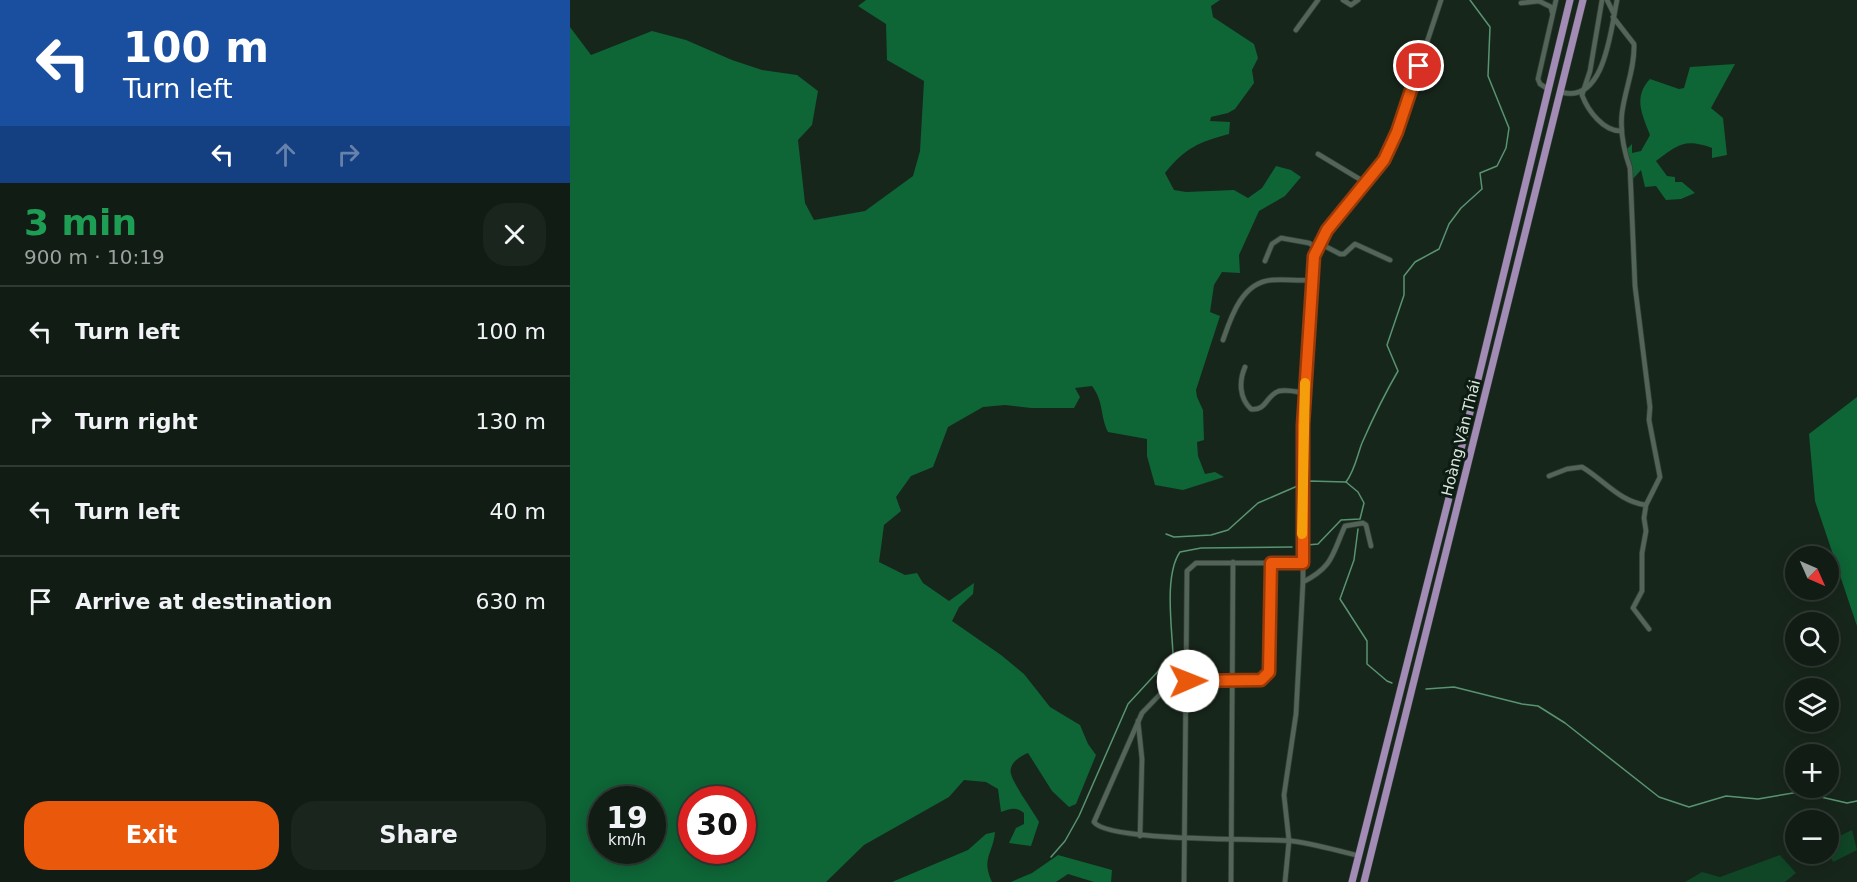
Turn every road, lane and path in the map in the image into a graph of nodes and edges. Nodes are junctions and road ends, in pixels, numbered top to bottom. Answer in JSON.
{"nodes":[{"id":1,"x":1318,"y":0,"type":"edge"},
{"id":2,"x":1343,"y":0,"type":"edge"},
{"id":3,"x":1358,"y":0,"type":"edge"},
{"id":4,"x":1441,"y":0,"type":"edge"},
{"id":5,"x":1556,"y":0,"type":"edge"},
{"id":6,"x":1570,"y":0,"type":"edge"},
{"id":7,"x":1583,"y":0,"type":"edge"},
{"id":8,"x":1602,"y":0,"type":"edge"},
{"id":9,"x":1607,"y":0,"type":"edge"},
{"id":10,"x":1617,"y":0,"type":"edge"},
{"id":11,"x":1521,"y":3,"type":"dead end"},
{"id":12,"x":1614,"y":15,"type":"junction"},
{"id":13,"x":1552,"y":24,"type":"junction"},
{"id":14,"x":1296,"y":30,"type":"dead end"},
{"id":15,"x":1549,"y":89,"type":"junction"},
{"id":16,"x":1585,"y":90,"type":"junction"},
{"id":17,"x":1561,"y":92,"type":"junction"},
{"id":18,"x":1622,"y":131,"type":"junction"},
{"id":19,"x":1318,"y":154,"type":"dead end"},
{"id":20,"x":1366,"y":183,"type":"junction"},
{"id":21,"x":1318,"y":245,"type":"junction"},
{"id":22,"x":1390,"y":260,"type":"dead end"},
{"id":23,"x":1265,"y":261,"type":"dead end"},
{"id":24,"x":1311,"y":280,"type":"junction"},
{"id":25,"x":1223,"y":340,"type":"dead end"},
{"id":26,"x":1245,"y":367,"type":"dead end"},
{"id":27,"x":1305,"y":393,"type":"junction"},
{"id":28,"x":1549,"y":476,"type":"dead end"},
{"id":29,"x":1646,"y":505,"type":"junction"},
{"id":30,"x":1371,"y":546,"type":"dead end"},
{"id":31,"x":1233,"y":562,"type":"junction"},
{"id":32,"x":1271,"y":563,"type":"junction"},
{"id":33,"x":1303,"y":563,"type":"junction"},
{"id":34,"x":1304,"y":582,"type":"junction"},
{"id":35,"x":1649,"y":629,"type":"dead end"},
{"id":36,"x":1233,"y":680,"type":"junction"},
{"id":37,"x":1188,"y":681,"type":"junction"},
{"id":38,"x":1138,"y":722,"type":"junction"},
{"id":39,"x":1140,"y":836,"type":"junction"},
{"id":40,"x":1186,"y":837,"type":"junction"},
{"id":41,"x":1232,"y":838,"type":"junction"},
{"id":42,"x":1289,"y":841,"type":"junction"},
{"id":43,"x":1359,"y":856,"type":"junction"},
{"id":44,"x":1370,"y":859,"type":"junction"},
{"id":45,"x":1184,"y":882,"type":"edge"},
{"id":46,"x":1231,"y":882,"type":"edge"},
{"id":47,"x":1285,"y":882,"type":"edge"},
{"id":48,"x":1352,"y":882,"type":"edge"},
{"id":49,"x":1364,"y":882,"type":"edge"}],
"edges":[{"from":1,"to":14,"type":"street"},
{"from":2,"to":3,"type":"street"},
{"from":4,"to":20,"type":"street"},
{"from":5,"to":13,"type":"street"},
{"from":6,"to":15,"type":"main road","name":"Hoàng Văn Thái"},
{"from":7,"to":17,"type":"main road","name":"Hoàng Văn Thái"},
{"from":8,"to":16,"type":"street"},
{"from":9,"to":12,"type":"street"},
{"from":10,"to":12,"type":"street"},
{"from":11,"to":13,"type":"street"},
{"from":12,"to":16,"type":"street"},
{"from":12,"to":18,"type":"street"},
{"from":13,"to":15,"type":"street"},
{"from":15,"to":17,"type":"main road"},
{"from":15,"to":43,"type":"main road","name":"Hoàng Văn Thái"},
{"from":16,"to":17,"type":"street"},
{"from":16,"to":18,"type":"street"},
{"from":17,"to":44,"type":"main road","name":"Hoàng Văn Thái"},
{"from":18,"to":29,"type":"street"},
{"from":19,"to":20,"type":"street"},
{"from":20,"to":21,"type":"street"},
{"from":21,"to":22,"type":"street"},
{"from":21,"to":23,"type":"street"},
{"from":21,"to":24,"type":"street"},
{"from":24,"to":25,"type":"street"},
{"from":24,"to":27,"type":"street"},
{"from":26,"to":27,"type":"street"},
{"from":27,"to":33,"type":"street"},
{"from":28,"to":29,"type":"street"},
{"from":29,"to":35,"type":"street"},
{"from":30,"to":34,"type":"street"},
{"from":31,"to":32,"type":"street"},
{"from":31,"to":36,"type":"street"},
{"from":31,"to":37,"type":"street"},
{"from":32,"to":33,"type":"street"},
{"from":32,"to":36,"type":"street"},
{"from":33,"to":34,"type":"street"},
{"from":34,"to":42,"type":"street"},
{"from":36,"to":37,"type":"street"},
{"from":36,"to":41,"type":"street"},
{"from":37,"to":38,"type":"street"},
{"from":37,"to":40,"type":"street"},
{"from":38,"to":39,"type":"street"},
{"from":38,"to":39,"type":"street"},
{"from":39,"to":40,"type":"street"},
{"from":40,"to":41,"type":"street"},
{"from":40,"to":45,"type":"street"},
{"from":41,"to":42,"type":"street"},
{"from":41,"to":46,"type":"street"},
{"from":42,"to":43,"type":"street"},
{"from":42,"to":47,"type":"street"},
{"from":43,"to":44,"type":"main road"},
{"from":43,"to":48,"type":"main road","name":"Hoàng Văn Thái"},
{"from":44,"to":49,"type":"main road","name":"Hoàng Văn Thái"}]}
